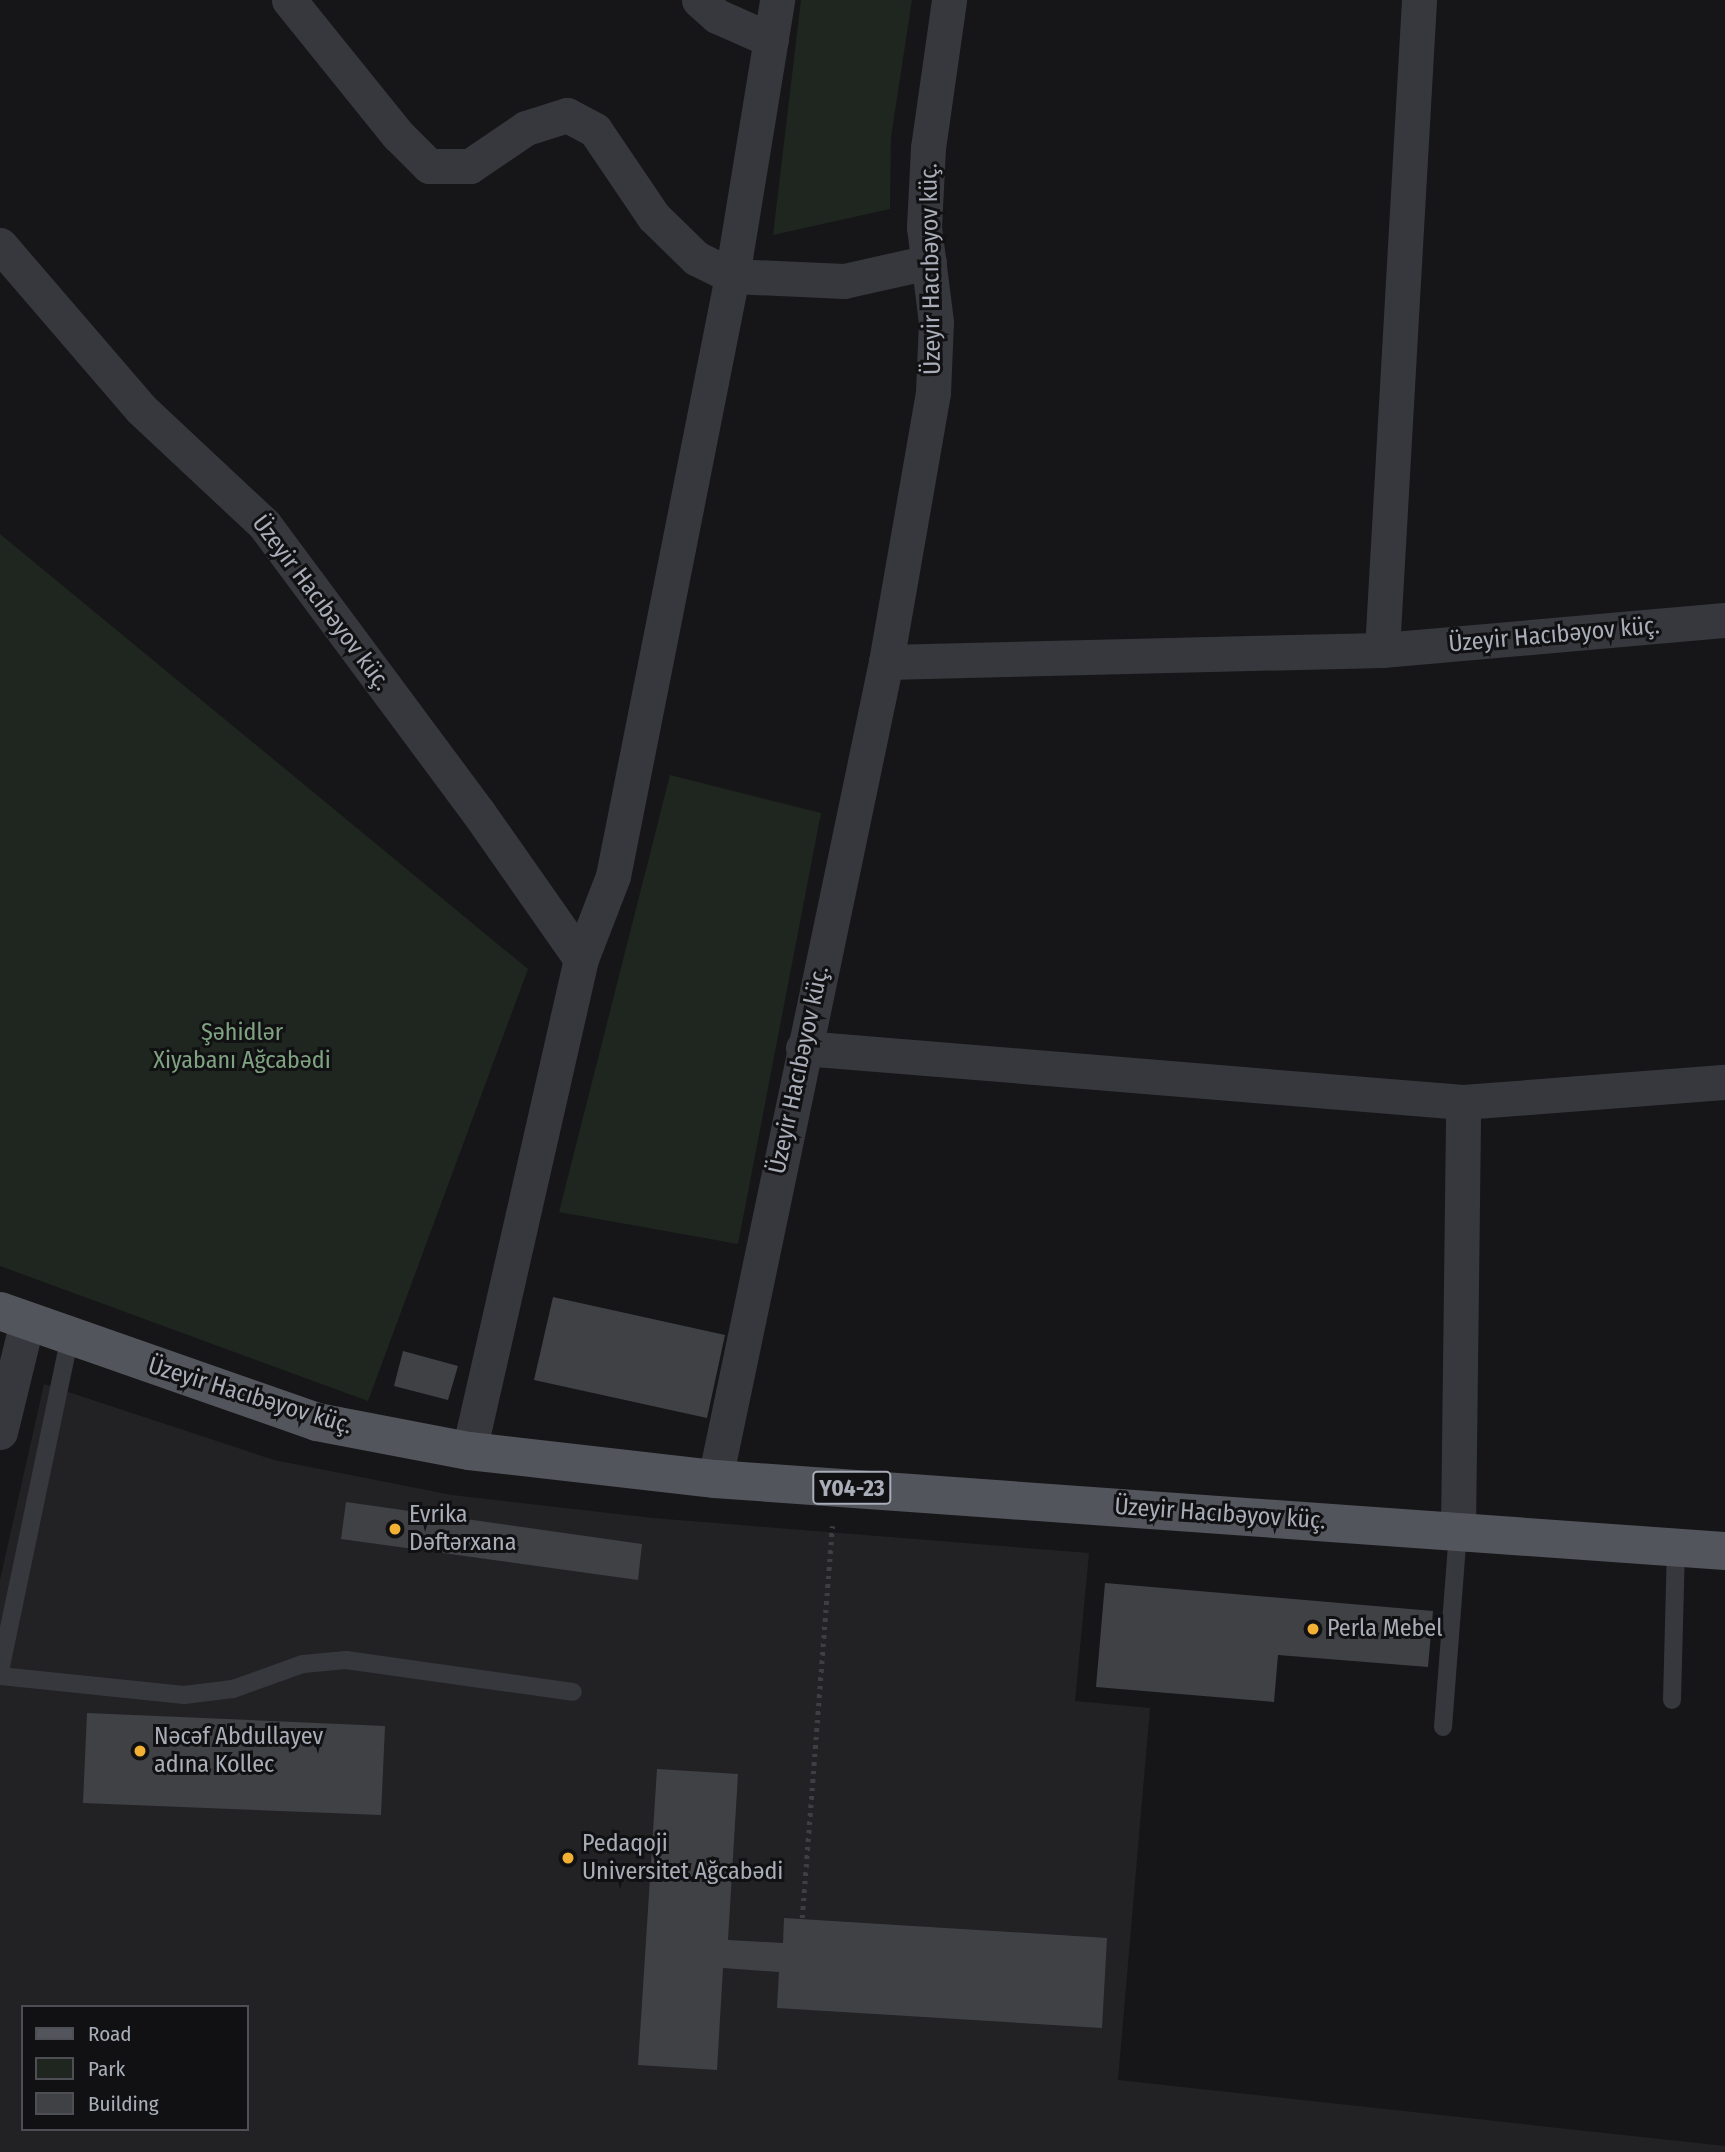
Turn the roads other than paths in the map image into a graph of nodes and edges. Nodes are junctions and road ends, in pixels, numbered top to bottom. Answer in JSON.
{"nodes":[{"id":1,"x":289,"y":0,"type":"edge"},
{"id":2,"x":699,"y":0,"type":"edge"},
{"id":3,"x":777,"y":0,"type":"edge"},
{"id":4,"x":949,"y":0,"type":"edge"},
{"id":5,"x":1419,"y":0,"type":"edge"},
{"id":6,"x":771,"y":40,"type":"junction"},
{"id":7,"x":0,"y":245,"type":"edge"},
{"id":8,"x":929,"y":262,"type":"junction"},
{"id":9,"x":732,"y":276,"type":"junction"},
{"id":10,"x":1725,"y":620,"type":"edge"},
{"id":11,"x":1382,"y":650,"type":"junction"},
{"id":12,"x":886,"y":662,"type":"junction"},
{"id":13,"x":581,"y":960,"type":"junction"},
{"id":14,"x":803,"y":1048,"type":"junction"},
{"id":15,"x":1725,"y":1082,"type":"edge"},
{"id":16,"x":1463,"y":1102,"type":"junction"},
{"id":17,"x":14,"y":1316,"type":"edge"},
{"id":18,"x":70,"y":1337,"type":"junction"},
{"id":19,"x":0,"y":1432,"type":"edge"},
{"id":20,"x":469,"y":1451,"type":"junction"},
{"id":21,"x":715,"y":1479,"type":"junction"},
{"id":22,"x":1458,"y":1531,"type":"junction"},
{"id":23,"x":1676,"y":1547,"type":"junction"},
{"id":24,"x":1725,"y":1550,"type":"edge"},
{"id":25,"x":0,"y":1673,"type":"edge"},
{"id":26,"x":573,"y":1692,"type":"dead end"},
{"id":27,"x":1672,"y":1700,"type":"dead end"},
{"id":28,"x":1443,"y":1727,"type":"dead end"}],
"edges":[{"from":1,"to":9,"type":"street"},
{"from":2,"to":6,"type":"street"},
{"from":3,"to":6,"type":"street"},
{"from":4,"to":8,"type":"street","name":"Üzeyir Hacıbəyov küç."},
{"from":5,"to":11,"type":"street"},
{"from":6,"to":9,"type":"street"},
{"from":7,"to":13,"type":"street","name":"Üzeyir Hacıbəyov küç."},
{"from":8,"to":9,"type":"street"},
{"from":8,"to":12,"type":"street","name":"Üzeyir Hacıbəyov küç."},
{"from":9,"to":13,"type":"street"},
{"from":10,"to":11,"type":"street","name":"Üzeyir Hacıbəyov küç."},
{"from":11,"to":12,"type":"street","name":"Üzeyir Hacıbəyov küç."},
{"from":12,"to":14,"type":"street","name":"Üzeyir Hacıbəyov küç."},
{"from":13,"to":20,"type":"street"},
{"from":14,"to":16,"type":"street"},
{"from":14,"to":21,"type":"street","name":"Üzeyir Hacıbəyov küç."},
{"from":15,"to":16,"type":"street"},
{"from":16,"to":22,"type":"street"},
{"from":17,"to":18,"type":"main road","name":"Üzeyir Hacıbəyov küç.","number":"Y04-23"},
{"from":17,"to":19,"type":"street"},
{"from":18,"to":20,"type":"main road","name":"Üzeyir Hacıbəyov küç.","number":"Y04-23"},
{"from":18,"to":25,"type":"lane"},
{"from":20,"to":21,"type":"main road","name":"Üzeyir Hacıbəyov küç.","number":"Y04-23"},
{"from":21,"to":22,"type":"main road","name":"Üzeyir Hacıbəyov küç.","number":"Y04-23"},
{"from":22,"to":23,"type":"main road","name":"Üzeyir Hacıbəyov küç.","number":"Y04-23"},
{"from":22,"to":28,"type":"lane"},
{"from":23,"to":24,"type":"main road","name":"Üzeyir Hacıbəyov küç.","number":"Y04-23"},
{"from":23,"to":27,"type":"lane"},
{"from":25,"to":26,"type":"lane"}]}
